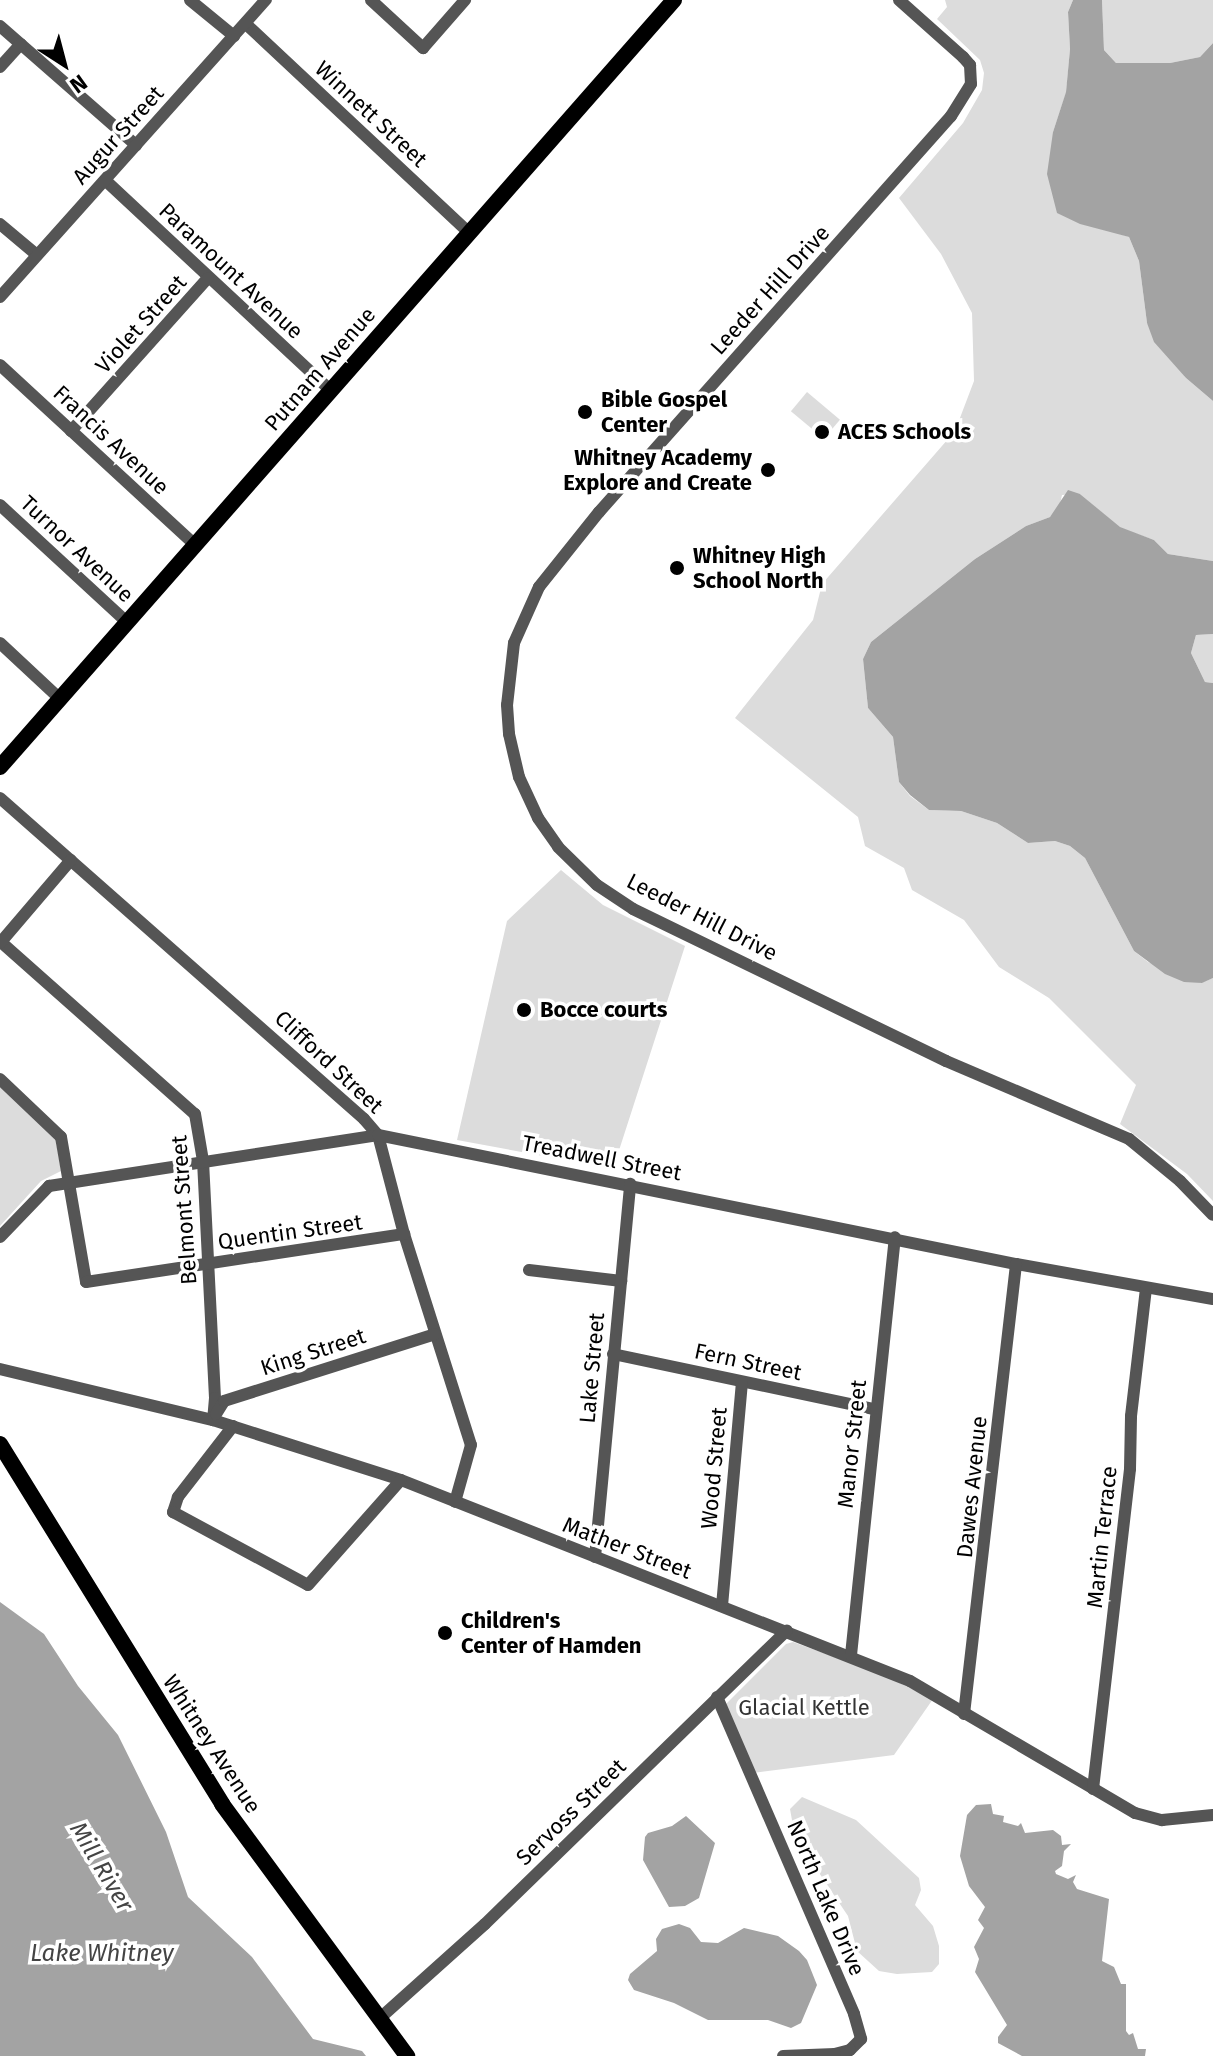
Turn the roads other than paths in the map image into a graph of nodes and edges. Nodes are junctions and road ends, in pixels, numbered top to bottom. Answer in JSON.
{"nodes":[{"id":1,"x":190,"y":0,"type":"edge"},
{"id":2,"x":266,"y":0,"type":"edge"},
{"id":3,"x":371,"y":0,"type":"edge"},
{"id":4,"x":465,"y":0,"type":"edge"},
{"id":5,"x":674,"y":0,"type":"edge"},
{"id":6,"x":899,"y":0,"type":"edge"},
{"id":7,"x":246,"y":24,"type":"junction"},
{"id":8,"x":0,"y":26,"type":"edge"},
{"id":9,"x":234,"y":36,"type":"junction"},
{"id":10,"x":21,"y":44,"type":"junction"},
{"id":11,"x":0,"y":67,"type":"edge"},
{"id":12,"x":136,"y":145,"type":"junction"},
{"id":13,"x":105,"y":180,"type":"junction"},
{"id":14,"x":0,"y":224,"type":"edge"},
{"id":15,"x":469,"y":233,"type":"junction"},
{"id":16,"x":37,"y":255,"type":"junction"},
{"id":17,"x":208,"y":278,"type":"junction"},
{"id":18,"x":0,"y":297,"type":"edge"},
{"id":19,"x":0,"y":365,"type":"edge"},
{"id":20,"x":330,"y":390,"type":"junction"},
{"id":21,"x":71,"y":431,"type":"junction"},
{"id":22,"x":0,"y":505,"type":"edge"},
{"id":23,"x":195,"y":545,"type":"junction"},
{"id":24,"x":127,"y":622,"type":"junction"},
{"id":25,"x":0,"y":643,"type":"edge"},
{"id":26,"x":60,"y":699,"type":"junction"},
{"id":27,"x":0,"y":767,"type":"edge"},
{"id":28,"x":0,"y":798,"type":"edge"},
{"id":29,"x":71,"y":860,"type":"junction"},
{"id":30,"x":1,"y":942,"type":"edge"},
{"id":31,"x":0,"y":1079,"type":"edge"},
{"id":32,"x":378,"y":1135,"type":"junction"},
{"id":33,"x":203,"y":1161,"type":"junction"},
{"id":34,"x":69,"y":1182,"type":"junction"},
{"id":35,"x":630,"y":1184,"type":"junction"},
{"id":36,"x":1213,"y":1215,"type":"edge"},
{"id":37,"x":404,"y":1234,"type":"junction"},
{"id":38,"x":0,"y":1237,"type":"edge"},
{"id":39,"x":895,"y":1237,"type":"junction"},
{"id":40,"x":209,"y":1264,"type":"junction"},
{"id":41,"x":1016,"y":1264,"type":"junction"},
{"id":42,"x":529,"y":1270,"type":"dead end"},
{"id":43,"x":621,"y":1281,"type":"junction"},
{"id":44,"x":1146,"y":1288,"type":"junction"},
{"id":45,"x":1213,"y":1299,"type":"edge"},
{"id":46,"x":435,"y":1334,"type":"junction"},
{"id":47,"x":613,"y":1354,"type":"junction"},
{"id":48,"x":0,"y":1369,"type":"edge"},
{"id":49,"x":742,"y":1382,"type":"junction"},
{"id":50,"x":875,"y":1409,"type":"junction"},
{"id":51,"x":213,"y":1420,"type":"junction"},
{"id":52,"x":233,"y":1426,"type":"junction"},
{"id":53,"x":0,"y":1444,"type":"edge"},
{"id":54,"x":401,"y":1480,"type":"junction"},
{"id":55,"x":455,"y":1502,"type":"junction"},
{"id":56,"x":595,"y":1557,"type":"junction"},
{"id":57,"x":722,"y":1606,"type":"junction"},
{"id":58,"x":787,"y":1630,"type":"junction"},
{"id":59,"x":851,"y":1655,"type":"junction"},
{"id":60,"x":717,"y":1697,"type":"junction"},
{"id":61,"x":964,"y":1714,"type":"junction"},
{"id":62,"x":1093,"y":1789,"type":"junction"},
{"id":63,"x":1213,"y":1815,"type":"edge"},
{"id":64,"x":379,"y":2019,"type":"junction"},
{"id":65,"x":407,"y":2056,"type":"edge"},
{"id":66,"x":783,"y":2056,"type":"edge"}],
"edges":[{"from":1,"to":9,"type":"street"},
{"from":2,"to":7,"type":"street","name":"Augur Street"},
{"from":3,"to":4,"type":"street"},
{"from":5,"to":15,"type":"main road","name":"Putnam Avenue"},
{"from":6,"to":36,"type":"street","name":"Leeder Hill Drive"},
{"from":7,"to":9,"type":"street","name":"Augur Street"},
{"from":7,"to":15,"type":"street","name":"Winnett Street"},
{"from":8,"to":10,"type":"street"},
{"from":9,"to":12,"type":"street","name":"Augur Street"},
{"from":10,"to":11,"type":"street"},
{"from":10,"to":12,"type":"street"},
{"from":12,"to":13,"type":"street","name":"Augur Street"},
{"from":13,"to":16,"type":"street","name":"Augur Street"},
{"from":13,"to":17,"type":"street","name":"Paramount Avenue"},
{"from":14,"to":16,"type":"street"},
{"from":15,"to":20,"type":"main road","name":"Putnam Avenue"},
{"from":16,"to":18,"type":"street","name":"Augur Street"},
{"from":17,"to":20,"type":"street","name":"Paramount Avenue"},
{"from":17,"to":21,"type":"street","name":"Violet Street"},
{"from":19,"to":21,"type":"street","name":"Francis Avenue"},
{"from":20,"to":23,"type":"main road","name":"Putnam Avenue"},
{"from":21,"to":23,"type":"street","name":"Francis Avenue"},
{"from":22,"to":24,"type":"street","name":"Turnor Avenue"},
{"from":23,"to":24,"type":"main road","name":"Putnam Avenue"},
{"from":24,"to":26,"type":"main road","name":"Putnam Avenue"},
{"from":25,"to":26,"type":"street"},
{"from":26,"to":27,"type":"main road","name":"Putnam Avenue"},
{"from":28,"to":29,"type":"street","name":"Clifford Street"},
{"from":29,"to":30,"type":"street"},
{"from":29,"to":32,"type":"street","name":"Clifford Street"},
{"from":30,"to":33,"type":"street","name":"Belmont Street"},
{"from":31,"to":34,"type":"street"},
{"from":32,"to":33,"type":"street","name":"Treadwell Street"},
{"from":32,"to":35,"type":"street","name":"Treadwell Street"},
{"from":32,"to":37,"type":"street","name":"Clifford Street"},
{"from":33,"to":34,"type":"street","name":"Treadwell Street"},
{"from":33,"to":40,"type":"street","name":"Belmont Street"},
{"from":34,"to":38,"type":"street","name":"Treadwell Street"},
{"from":34,"to":40,"type":"street","name":"Quentin Street"},
{"from":35,"to":39,"type":"street","name":"Treadwell Street"},
{"from":35,"to":43,"type":"street","name":"Lake Street"},
{"from":37,"to":40,"type":"street","name":"Quentin Street"},
{"from":37,"to":46,"type":"street","name":"Clifford Street"},
{"from":39,"to":41,"type":"street","name":"Treadwell Street"},
{"from":39,"to":50,"type":"street","name":"Manor Street"},
{"from":40,"to":51,"type":"street","name":"Belmont Street"},
{"from":41,"to":44,"type":"street","name":"Treadwell Street"},
{"from":41,"to":61,"type":"street","name":"Dawes Avenue"},
{"from":42,"to":43,"type":"street"},
{"from":43,"to":47,"type":"street","name":"Lake Street"},
{"from":44,"to":45,"type":"street","name":"Treadwell Street"},
{"from":44,"to":62,"type":"street","name":"Martin Terrace"},
{"from":46,"to":51,"type":"street","name":"King Street"},
{"from":46,"to":55,"type":"street","name":"Clifford Street"},
{"from":47,"to":49,"type":"street","name":"Fern Street"},
{"from":47,"to":56,"type":"street","name":"Lake Street"},
{"from":48,"to":51,"type":"street","name":"Mather Street"},
{"from":49,"to":50,"type":"street","name":"Fern Street"},
{"from":49,"to":57,"type":"street","name":"Wood Street"},
{"from":50,"to":59,"type":"street","name":"Manor Street"},
{"from":51,"to":52,"type":"street","name":"Mather Street"},
{"from":52,"to":54,"type":"street","name":"Mather Street"},
{"from":52,"to":54,"type":"street"},
{"from":53,"to":64,"type":"main road","name":"Whitney Avenue"},
{"from":54,"to":55,"type":"street","name":"Mather Street"},
{"from":55,"to":56,"type":"street","name":"Mather Street"},
{"from":56,"to":57,"type":"street","name":"Mather Street"},
{"from":57,"to":58,"type":"street","name":"Mather Street"},
{"from":58,"to":59,"type":"street","name":"Mather Street"},
{"from":58,"to":60,"type":"street","name":"Servoss Street"},
{"from":59,"to":61,"type":"street","name":"Mather Street"},
{"from":60,"to":64,"type":"street","name":"Servoss Street"},
{"from":60,"to":66,"type":"street","name":"North Lake Drive"},
{"from":61,"to":62,"type":"street","name":"Mather Street"},
{"from":62,"to":63,"type":"street","name":"Mather Street"},
{"from":64,"to":65,"type":"main road","name":"Whitney Avenue"}]}
